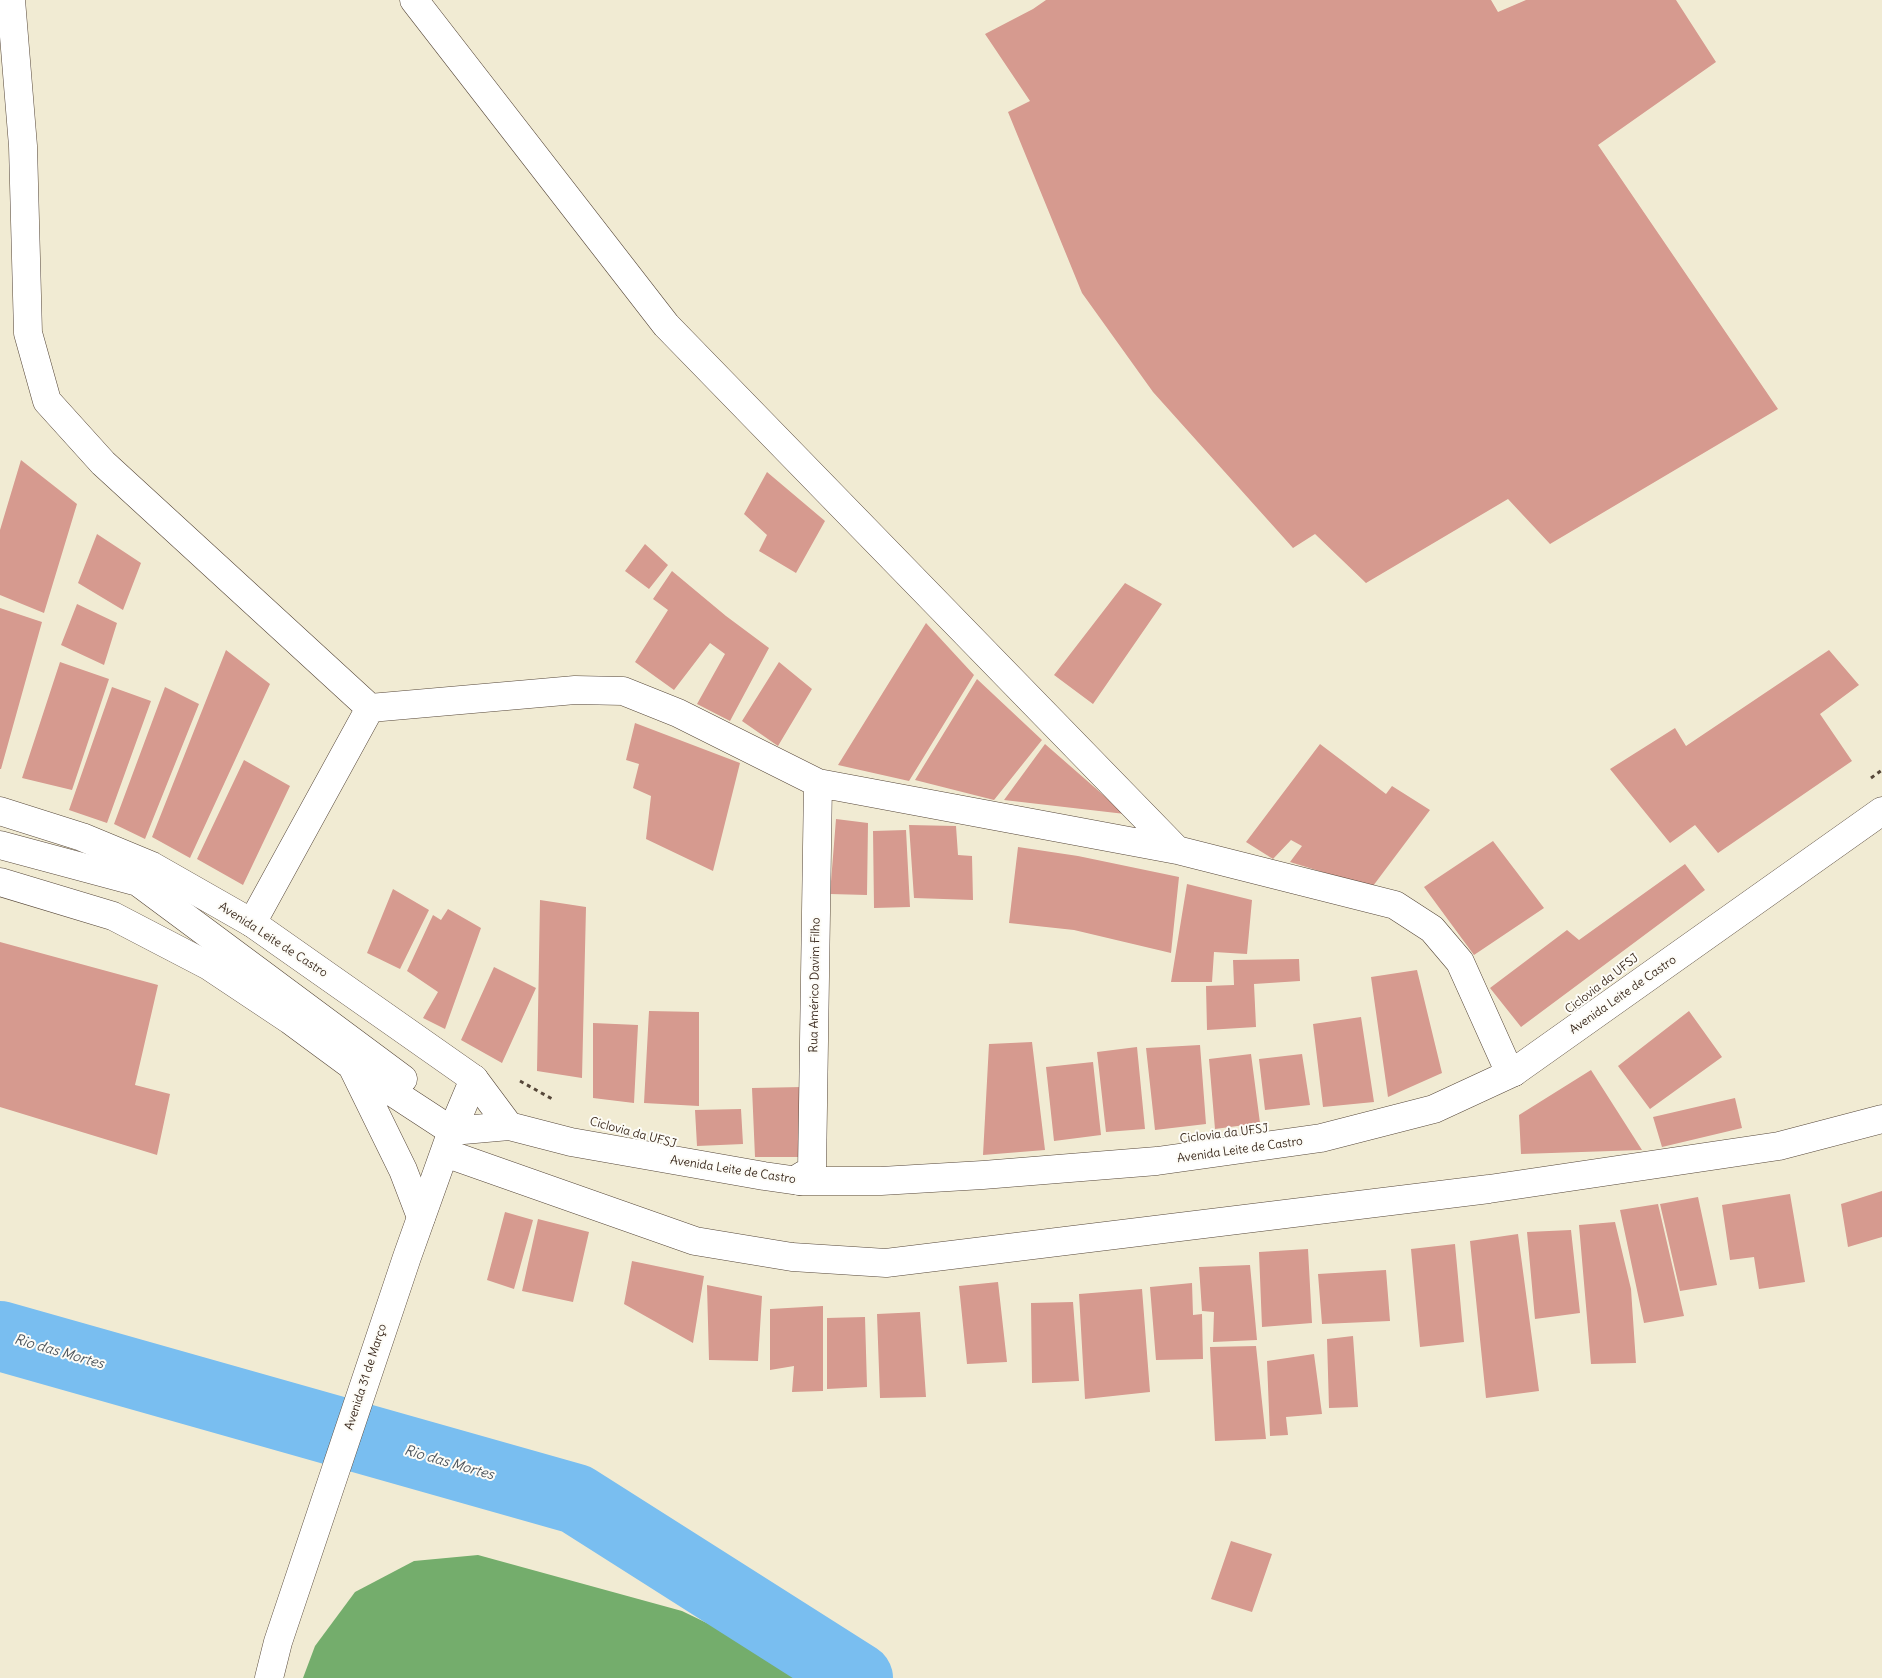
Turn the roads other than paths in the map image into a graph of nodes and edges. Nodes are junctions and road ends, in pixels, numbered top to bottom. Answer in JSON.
{"nodes":[{"id":1,"x":11,"y":0,"type":"edge"},
{"id":2,"x":414,"y":0,"type":"edge"},
{"id":3,"x":370,"y":708,"type":"junction"},
{"id":4,"x":818,"y":783,"type":"junction"},
{"id":5,"x":0,"y":811,"type":"edge"},
{"id":6,"x":1882,"y":811,"type":"edge"},
{"id":7,"x":0,"y":845,"type":"edge"},
{"id":8,"x":1177,"y":850,"type":"junction"},
{"id":9,"x":0,"y":882,"type":"edge"},
{"id":10,"x":252,"y":923,"type":"junction"},
{"id":11,"x":352,"y":1065,"type":"junction"},
{"id":12,"x":1514,"y":1072,"type":"junction"},
{"id":13,"x":403,"y":1079,"type":"dead end"},
{"id":14,"x":474,"y":1079,"type":"junction"},
{"id":15,"x":1882,"y":1119,"type":"edge"},
{"id":16,"x":509,"y":1126,"type":"junction"},
{"id":17,"x":449,"y":1142,"type":"junction"},
{"id":18,"x":799,"y":1181,"type":"junction"},
{"id":19,"x":421,"y":1217,"type":"junction"},
{"id":20,"x":269,"y":1678,"type":"edge"}],
"edges":[{"from":1,"to":3,"type":"main road"},
{"from":2,"to":8,"type":"main road"},
{"from":3,"to":4,"type":"main road"},
{"from":3,"to":10,"type":"main road"},
{"from":4,"to":8,"type":"main road"},
{"from":4,"to":18,"type":"main road","name":"Rua Américo Davim Filho"},
{"from":5,"to":10,"type":"main road","name":"Avenida Leite de Castro"},
{"from":6,"to":12,"type":"main road","name":"Avenida Leite de Castro"},
{"from":7,"to":13,"type":"main road"},
{"from":8,"to":12,"type":"main road"},
{"from":9,"to":11,"type":"main road"},
{"from":10,"to":14,"type":"main road","name":"Avenida Leite de Castro"},
{"from":11,"to":17,"type":"main road"},
{"from":11,"to":19,"type":"main road"},
{"from":12,"to":18,"type":"main road","name":"Avenida Leite de Castro"},
{"from":14,"to":16,"type":"main road","name":"Avenida Leite de Castro"},
{"from":14,"to":17,"type":"main road","name":"Avenida 31 de Março"},
{"from":15,"to":17,"type":"main road"},
{"from":16,"to":17,"type":"main road","name":"Avenida Leite de Castro"},
{"from":16,"to":18,"type":"main road","name":"Avenida Leite de Castro"},
{"from":17,"to":19,"type":"main road","name":"Avenida 31 de Março"},
{"from":19,"to":20,"type":"main road","name":"Avenida 31 de Março"}]}
